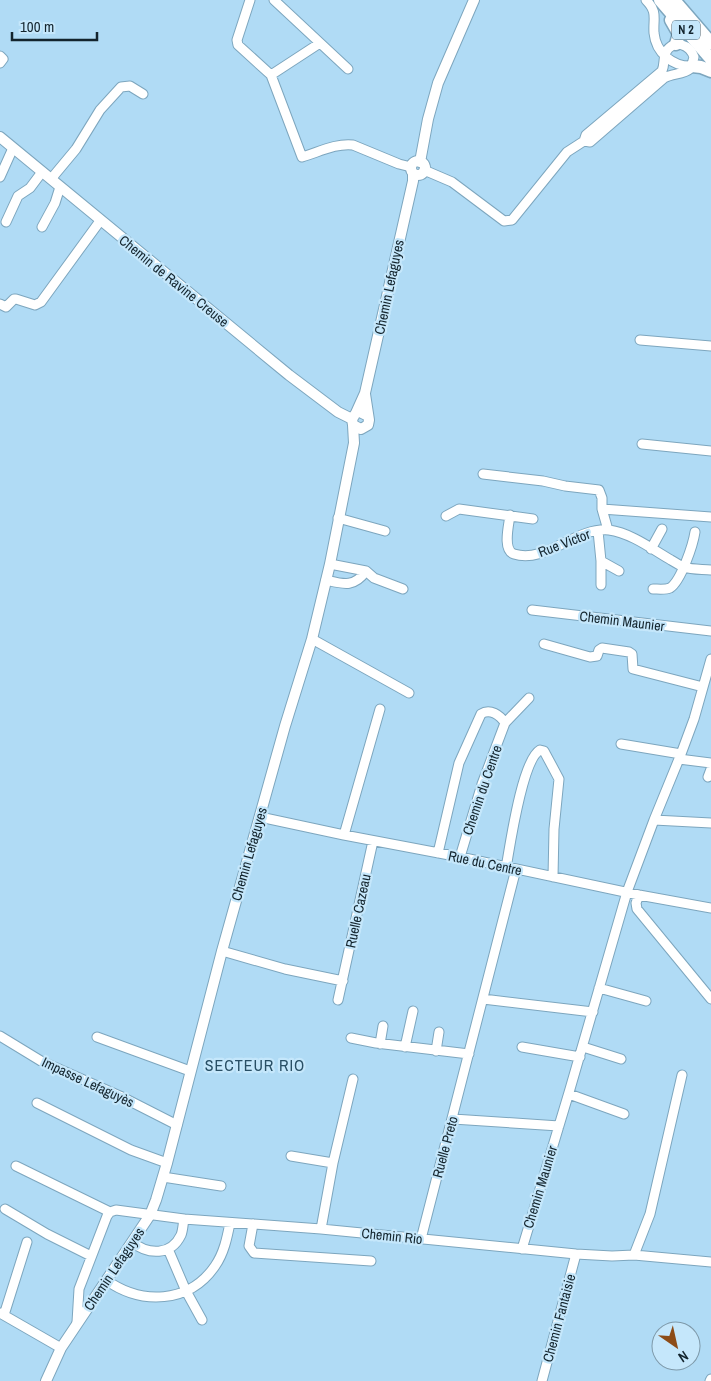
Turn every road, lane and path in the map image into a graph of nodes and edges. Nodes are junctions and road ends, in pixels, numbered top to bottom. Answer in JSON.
{"nodes":[{"id":1,"x":250,"y":0,"type":"edge"},
{"id":2,"x":274,"y":0,"type":"edge"},
{"id":3,"x":474,"y":0,"type":"edge"},
{"id":4,"x":646,"y":0,"type":"edge"},
{"id":5,"x":658,"y":0,"type":"edge"},
{"id":6,"x":674,"y":0,"type":"edge"},
{"id":7,"x":681,"y":0,"type":"edge"},
{"id":8,"x":711,"y":42,"type":"edge"},
{"id":9,"x":320,"y":43,"type":"junction"},
{"id":10,"x":676,"y":44,"type":"junction"},
{"id":11,"x":0,"y":56,"type":"edge"},
{"id":12,"x":711,"y":59,"type":"edge"},
{"id":13,"x":665,"y":60,"type":"junction"},
{"id":14,"x":0,"y":63,"type":"edge"},
{"id":15,"x":692,"y":66,"type":"junction"},
{"id":16,"x":348,"y":68,"type":"dead end"},
{"id":17,"x":711,"y":71,"type":"edge"},
{"id":18,"x":675,"y":73,"type":"junction"},
{"id":19,"x":271,"y":75,"type":"junction"},
{"id":20,"x":143,"y":94,"type":"dead end"},
{"id":21,"x":0,"y":137,"type":"edge"},
{"id":22,"x":584,"y":141,"type":"junction"},
{"id":23,"x":13,"y":148,"type":"junction"},
{"id":24,"x":417,"y":171,"type":"junction"},
{"id":25,"x":42,"y":172,"type":"junction"},
{"id":26,"x":0,"y":178,"type":"edge"},
{"id":27,"x":50,"y":180,"type":"junction"},
{"id":28,"x":60,"y":187,"type":"junction"},
{"id":29,"x":100,"y":221,"type":"junction"},
{"id":30,"x":6,"y":222,"type":"dead end"},
{"id":31,"x":42,"y":227,"type":"dead end"},
{"id":32,"x":0,"y":304,"type":"edge"},
{"id":33,"x":640,"y":340,"type":"dead end"},
{"id":34,"x":711,"y":346,"type":"edge"},
{"id":35,"x":365,"y":393,"type":"junction"},
{"id":36,"x":368,"y":416,"type":"junction"},
{"id":37,"x":354,"y":419,"type":"junction"},
{"id":38,"x":365,"y":428,"type":"junction"},
{"id":39,"x":354,"y":443,"type":"junction"},
{"id":40,"x":642,"y":444,"type":"dead end"},
{"id":41,"x":711,"y":451,"type":"edge"},
{"id":42,"x":483,"y":474,"type":"dead end"},
{"id":43,"x":602,"y":509,"type":"junction"},
{"id":44,"x":510,"y":515,"type":"junction"},
{"id":45,"x":446,"y":516,"type":"dead end"},
{"id":46,"x":711,"y":517,"type":"edge"},
{"id":47,"x":338,"y":518,"type":"junction"},
{"id":48,"x":533,"y":519,"type":"dead end"},
{"id":49,"x":662,"y":529,"type":"dead end"},
{"id":50,"x":608,"y":530,"type":"junction"},
{"id":51,"x":385,"y":531,"type":"dead end"},
{"id":52,"x":598,"y":531,"type":"junction"},
{"id":53,"x":695,"y":532,"type":"dead end"},
{"id":54,"x":652,"y":549,"type":"junction"},
{"id":55,"x":601,"y":561,"type":"junction"},
{"id":56,"x":330,"y":564,"type":"junction"},
{"id":57,"x":684,"y":567,"type":"junction"},
{"id":58,"x":711,"y":570,"type":"edge"},
{"id":59,"x":366,"y":571,"type":"junction"},
{"id":60,"x":619,"y":571,"type":"dead end"},
{"id":61,"x":326,"y":580,"type":"junction"},
{"id":62,"x":601,"y":585,"type":"dead end"},
{"id":63,"x":403,"y":588,"type":"dead end"},
{"id":64,"x":653,"y":589,"type":"dead end"},
{"id":65,"x":532,"y":610,"type":"dead end"},
{"id":66,"x":711,"y":631,"type":"edge"},
{"id":67,"x":312,"y":639,"type":"junction"},
{"id":68,"x":544,"y":644,"type":"dead end"},
{"id":69,"x":711,"y":661,"type":"edge"},
{"id":70,"x":703,"y":687,"type":"junction"},
{"id":71,"x":409,"y":693,"type":"dead end"},
{"id":72,"x":529,"y":698,"type":"dead end"},
{"id":73,"x":380,"y":709,"type":"dead end"},
{"id":74,"x":506,"y":723,"type":"junction"},
{"id":75,"x":620,"y":744,"type":"dead end"},
{"id":76,"x":680,"y":756,"type":"junction"},
{"id":77,"x":711,"y":763,"type":"edge"},
{"id":78,"x":260,"y":817,"type":"junction"},
{"id":79,"x":654,"y":820,"type":"junction"},
{"id":80,"x":711,"y":823,"type":"edge"},
{"id":81,"x":344,"y":835,"type":"junction"},
{"id":82,"x":373,"y":841,"type":"junction"},
{"id":83,"x":438,"y":853,"type":"junction"},
{"id":84,"x":460,"y":857,"type":"junction"},
{"id":85,"x":506,"y":868,"type":"junction"},
{"id":86,"x":516,"y":869,"type":"junction"},
{"id":87,"x":553,"y":877,"type":"junction"},
{"id":88,"x":627,"y":892,"type":"junction"},
{"id":89,"x":639,"y":895,"type":"junction"},
{"id":90,"x":711,"y":908,"type":"edge"},
{"id":91,"x":222,"y":951,"type":"junction"},
{"id":92,"x":342,"y":981,"type":"junction"},
{"id":93,"x":600,"y":988,"type":"junction"},
{"id":94,"x":483,"y":999,"type":"junction"},
{"id":95,"x":711,"y":999,"type":"edge"},
{"id":96,"x":338,"y":1000,"type":"dead end"},
{"id":97,"x":646,"y":1001,"type":"dead end"},
{"id":98,"x":413,"y":1011,"type":"dead end"},
{"id":99,"x":593,"y":1012,"type":"junction"},
{"id":100,"x":383,"y":1026,"type":"dead end"},
{"id":101,"x":439,"y":1032,"type":"dead end"},
{"id":102,"x":0,"y":1036,"type":"edge"},
{"id":103,"x":96,"y":1037,"type":"dead end"},
{"id":104,"x":351,"y":1038,"type":"dead end"},
{"id":105,"x":380,"y":1044,"type":"junction"},
{"id":106,"x":405,"y":1047,"type":"junction"},
{"id":107,"x":522,"y":1047,"type":"dead end"},
{"id":108,"x":583,"y":1047,"type":"junction"},
{"id":109,"x":436,"y":1051,"type":"junction"},
{"id":110,"x":469,"y":1054,"type":"junction"},
{"id":111,"x":580,"y":1057,"type":"junction"},
{"id":112,"x":621,"y":1059,"type":"dead end"},
{"id":113,"x":190,"y":1071,"type":"junction"},
{"id":114,"x":682,"y":1075,"type":"dead end"},
{"id":115,"x":352,"y":1079,"type":"dead end"},
{"id":116,"x":569,"y":1094,"type":"junction"},
{"id":117,"x":37,"y":1103,"type":"dead end"},
{"id":118,"x":624,"y":1114,"type":"dead end"},
{"id":119,"x":453,"y":1118,"type":"junction"},
{"id":120,"x":177,"y":1125,"type":"junction"},
{"id":121,"x":559,"y":1126,"type":"junction"},
{"id":122,"x":291,"y":1156,"type":"dead end"},
{"id":123,"x":167,"y":1163,"type":"junction"},
{"id":124,"x":333,"y":1163,"type":"junction"},
{"id":125,"x":16,"y":1166,"type":"dead end"},
{"id":126,"x":163,"y":1177,"type":"junction"},
{"id":127,"x":220,"y":1186,"type":"dead end"},
{"id":128,"x":5,"y":1209,"type":"dead end"},
{"id":129,"x":110,"y":1212,"type":"junction"},
{"id":130,"x":150,"y":1215,"type":"junction"},
{"id":131,"x":184,"y":1219,"type":"junction"},
{"id":132,"x":230,"y":1222,"type":"junction"},
{"id":133,"x":253,"y":1224,"type":"junction"},
{"id":134,"x":321,"y":1230,"type":"junction"},
{"id":135,"x":422,"y":1239,"type":"junction"},
{"id":136,"x":27,"y":1242,"type":"dead end"},
{"id":137,"x":132,"y":1242,"type":"junction"},
{"id":138,"x":168,"y":1249,"type":"junction"},
{"id":139,"x":522,"y":1249,"type":"junction"},
{"id":140,"x":576,"y":1254,"type":"junction"},
{"id":141,"x":634,"y":1255,"type":"junction"},
{"id":142,"x":91,"y":1256,"type":"junction"},
{"id":143,"x":372,"y":1261,"type":"dead end"},
{"id":144,"x":711,"y":1262,"type":"edge"},
{"id":145,"x":106,"y":1280,"type":"junction"},
{"id":146,"x":186,"y":1291,"type":"junction"},
{"id":147,"x":2,"y":1314,"type":"edge"},
{"id":148,"x":202,"y":1320,"type":"dead end"},
{"id":149,"x":77,"y":1322,"type":"junction"},
{"id":150,"x":61,"y":1348,"type":"junction"},
{"id":151,"x":46,"y":1381,"type":"edge"},
{"id":152,"x":542,"y":1381,"type":"edge"}],
"edges":[{"from":1,"to":19,"type":"street"},
{"from":2,"to":9,"type":"street"},
{"from":3,"to":24,"type":"main road","name":"Chemin Lefaguyes"},
{"from":4,"to":13,"type":"street"},
{"from":5,"to":10,"type":"highway"},
{"from":5,"to":12,"type":"highway","number":"N 2"},
{"from":6,"to":8,"type":"highway","number":"N 2"},
{"from":7,"to":8,"type":"highway"},
{"from":9,"to":16,"type":"street"},
{"from":9,"to":19,"type":"street"},
{"from":10,"to":13,"type":"street"},
{"from":10,"to":15,"type":"street"},
{"from":11,"to":14,"type":"street"},
{"from":13,"to":15,"type":"street"},
{"from":13,"to":18,"type":"street"},
{"from":13,"to":22,"type":"street"},
{"from":15,"to":17,"type":"highway"},
{"from":15,"to":18,"type":"street"},
{"from":18,"to":22,"type":"street"},
{"from":19,"to":24,"type":"street"},
{"from":20,"to":27,"type":"street"},
{"from":21,"to":23,"type":"main road","name":"Chemin de Ravine Creuse"},
{"from":22,"to":24,"type":"street"},
{"from":23,"to":25,"type":"main road","name":"Chemin de Ravine Creuse"},
{"from":23,"to":26,"type":"street"},
{"from":24,"to":35,"type":"main road","name":"Chemin Lefaguyes"},
{"from":25,"to":27,"type":"main road","name":"Chemin de Ravine Creuse"},
{"from":25,"to":30,"type":"street"},
{"from":27,"to":28,"type":"main road","name":"Chemin de Ravine Creuse"},
{"from":28,"to":29,"type":"main road","name":"Chemin de Ravine Creuse"},
{"from":28,"to":31,"type":"street"},
{"from":29,"to":32,"type":"street"},
{"from":29,"to":37,"type":"main road","name":"Chemin de Ravine Creuse"},
{"from":33,"to":34,"type":"street"},
{"from":35,"to":36,"type":"main road","name":"Chemin Lefaguyes"},
{"from":35,"to":37,"type":"main road","name":"Chemin Lefaguyes"},
{"from":36,"to":37,"type":"main road"},
{"from":36,"to":38,"type":"main road"},
{"from":37,"to":38,"type":"main road"},
{"from":37,"to":39,"type":"main road","name":"Chemin Lefaguyes"},
{"from":38,"to":39,"type":"main road","name":"Chemin Lefaguyes"},
{"from":39,"to":47,"type":"main road","name":"Chemin Lefaguyes"},
{"from":40,"to":41,"type":"street"},
{"from":42,"to":43,"type":"street"},
{"from":43,"to":46,"type":"street"},
{"from":43,"to":50,"type":"street"},
{"from":44,"to":45,"type":"street"},
{"from":44,"to":48,"type":"street"},
{"from":44,"to":52,"type":"street","name":"Rue Victor"},
{"from":47,"to":51,"type":"street"},
{"from":47,"to":56,"type":"main road","name":"Chemin Lefaguyes"},
{"from":49,"to":54,"type":"street"},
{"from":50,"to":52,"type":"street","name":"Rue Victor"},
{"from":50,"to":54,"type":"street","name":"Rue Victor"},
{"from":52,"to":55,"type":"street"},
{"from":53,"to":57,"type":"street"},
{"from":54,"to":57,"type":"street","name":"Rue Victor"},
{"from":55,"to":60,"type":"street"},
{"from":55,"to":62,"type":"street"},
{"from":56,"to":59,"type":"street"},
{"from":56,"to":61,"type":"main road","name":"Chemin Lefaguyes"},
{"from":57,"to":58,"type":"street","name":"Rue Victor"},
{"from":57,"to":64,"type":"street"},
{"from":59,"to":61,"type":"street"},
{"from":59,"to":63,"type":"street"},
{"from":61,"to":67,"type":"main road","name":"Chemin Lefaguyes"},
{"from":65,"to":66,"type":"street","name":"Chemin Maunier"},
{"from":67,"to":71,"type":"street"},
{"from":67,"to":78,"type":"main road","name":"Chemin Lefaguyes"},
{"from":68,"to":70,"type":"street"},
{"from":69,"to":70,"type":"street","name":"Chemin Maunier"},
{"from":70,"to":76,"type":"street","name":"Chemin Maunier"},
{"from":72,"to":74,"type":"street","name":"Chemin du Centre"},
{"from":73,"to":81,"type":"street"},
{"from":74,"to":83,"type":"street","name":"Chemin du Centre"},
{"from":74,"to":84,"type":"street","name":"Chemin du Centre"},
{"from":75,"to":76,"type":"street"},
{"from":76,"to":77,"type":"street"},
{"from":76,"to":79,"type":"street","name":"Chemin Maunier"},
{"from":78,"to":81,"type":"street","name":"Rue du Centre"},
{"from":78,"to":91,"type":"main road","name":"Chemin Lefaguyes"},
{"from":79,"to":80,"type":"street"},
{"from":79,"to":88,"type":"street","name":"Chemin Maunier"},
{"from":81,"to":82,"type":"street","name":"Rue du Centre"},
{"from":82,"to":83,"type":"street","name":"Rue du Centre"},
{"from":82,"to":92,"type":"street","name":"Ruelle Cazeau"},
{"from":83,"to":84,"type":"street","name":"Rue du Centre"},
{"from":84,"to":85,"type":"street","name":"Rue du Centre"},
{"from":85,"to":86,"type":"street","name":"Rue du Centre"},
{"from":85,"to":87,"type":"street"},
{"from":86,"to":87,"type":"street","name":"Rue du Centre"},
{"from":86,"to":94,"type":"street","name":"Ruelle Preto"},
{"from":87,"to":88,"type":"street","name":"Rue du Centre"},
{"from":88,"to":89,"type":"street","name":"Rue du Centre"},
{"from":88,"to":93,"type":"street","name":"Chemin Maunier"},
{"from":89,"to":90,"type":"street","name":"Rue du Centre"},
{"from":89,"to":95,"type":"street"},
{"from":91,"to":92,"type":"street"},
{"from":91,"to":113,"type":"main road","name":"Chemin Lefaguyes"},
{"from":92,"to":96,"type":"street","name":"Ruelle Cazeau"},
{"from":93,"to":97,"type":"street"},
{"from":93,"to":99,"type":"street","name":"Chemin Maunier"},
{"from":94,"to":99,"type":"street"},
{"from":94,"to":110,"type":"street","name":"Ruelle Preto"},
{"from":98,"to":106,"type":"street"},
{"from":99,"to":108,"type":"street","name":"Chemin Maunier"},
{"from":100,"to":105,"type":"street"},
{"from":101,"to":109,"type":"street"},
{"from":102,"to":120,"type":"street","name":"Impasse Lefaguyès"},
{"from":103,"to":113,"type":"street"},
{"from":104,"to":105,"type":"street"},
{"from":105,"to":106,"type":"street"},
{"from":106,"to":109,"type":"street"},
{"from":107,"to":111,"type":"street"},
{"from":108,"to":111,"type":"street","name":"Chemin Maunier"},
{"from":108,"to":112,"type":"street"},
{"from":109,"to":110,"type":"street"},
{"from":110,"to":119,"type":"street","name":"Ruelle Preto"},
{"from":111,"to":116,"type":"street","name":"Chemin Maunier"},
{"from":113,"to":120,"type":"main road","name":"Chemin Lefaguyes"},
{"from":114,"to":141,"type":"street"},
{"from":115,"to":124,"type":"street"},
{"from":116,"to":118,"type":"street"},
{"from":116,"to":121,"type":"street","name":"Chemin Maunier"},
{"from":117,"to":123,"type":"street"},
{"from":119,"to":121,"type":"street","name":"Chemin Maunier"},
{"from":119,"to":135,"type":"street","name":"Ruelle Preto"},
{"from":120,"to":123,"type":"main road","name":"Chemin Lefaguyes"},
{"from":121,"to":139,"type":"street","name":"Chemin Maunier"},
{"from":122,"to":124,"type":"street"},
{"from":123,"to":126,"type":"main road","name":"Chemin Lefaguyes"},
{"from":124,"to":134,"type":"street"},
{"from":125,"to":129,"type":"street","name":"Chemin Lefaguyes"},
{"from":126,"to":127,"type":"street"},
{"from":126,"to":130,"type":"main road","name":"Chemin Lefaguyes"},
{"from":128,"to":142,"type":"street","name":"Chemin Lefaguyes"},
{"from":129,"to":130,"type":"street","name":"Chemin Lefaguyes"},
{"from":129,"to":142,"type":"street","name":"Chemin Lefaguyes"},
{"from":130,"to":131,"type":"street","name":"Chemin Rio"},
{"from":130,"to":137,"type":"main road","name":"Chemin Lefaguyes"},
{"from":131,"to":132,"type":"street","name":"Chemin Rio"},
{"from":131,"to":138,"type":"street"},
{"from":132,"to":133,"type":"street","name":"Chemin Rio"},
{"from":132,"to":146,"type":"street"},
{"from":133,"to":134,"type":"street","name":"Chemin Rio"},
{"from":133,"to":143,"type":"street"},
{"from":134,"to":135,"type":"street","name":"Chemin Rio"},
{"from":135,"to":139,"type":"street","name":"Chemin Rio"},
{"from":136,"to":147,"type":"street"},
{"from":137,"to":138,"type":"street"},
{"from":137,"to":145,"type":"main road","name":"Chemin Lefaguyes"},
{"from":138,"to":146,"type":"street"},
{"from":139,"to":140,"type":"street","name":"Chemin Rio"},
{"from":140,"to":141,"type":"street","name":"Chemin Rio"},
{"from":140,"to":152,"type":"street","name":"Chemin Fantaisie"},
{"from":141,"to":144,"type":"street","name":"Chemin Rio"},
{"from":142,"to":149,"type":"street","name":"Chemin Lefaguyes"},
{"from":145,"to":146,"type":"street"},
{"from":145,"to":149,"type":"main road","name":"Chemin Lefaguyes"},
{"from":146,"to":148,"type":"street"},
{"from":147,"to":150,"type":"street"},
{"from":149,"to":150,"type":"main road","name":"Chemin Lefaguyes"},
{"from":150,"to":151,"type":"main road","name":"Chemin Lefaguyes"}]}
